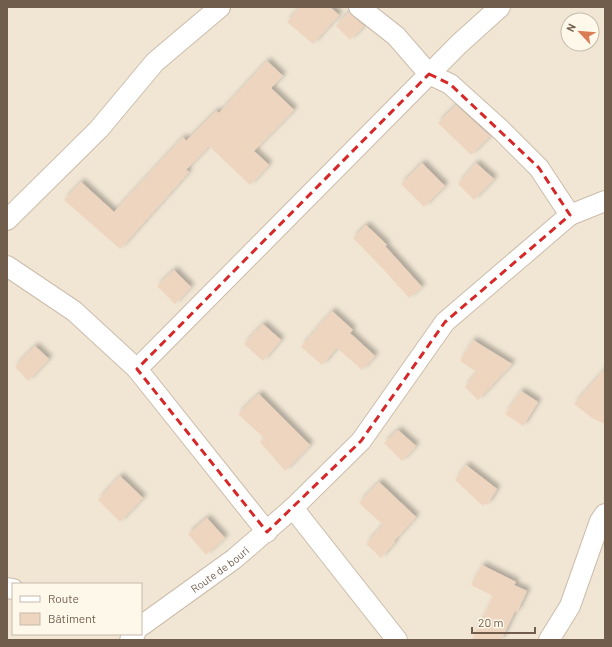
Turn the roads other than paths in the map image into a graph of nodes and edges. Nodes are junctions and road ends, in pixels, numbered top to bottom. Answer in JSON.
{"nodes":[{"id":1,"x":220,"y":7,"type":"edge"},
{"id":2,"x":359,"y":7,"type":"edge"},
{"id":3,"x":500,"y":7,"type":"edge"},
{"id":4,"x":429,"y":74,"type":"junction"},
{"id":5,"x":605,"y":201,"type":"edge"},
{"id":6,"x":570,"y":216,"type":"junction"},
{"id":7,"x":7,"y":220,"type":"edge"},
{"id":8,"x":7,"y":266,"type":"edge"},
{"id":9,"x":137,"y":369,"type":"junction"},
{"id":10,"x":294,"y":508,"type":"junction"},
{"id":11,"x":605,"y":514,"type":"edge"},
{"id":12,"x":267,"y":532,"type":"junction"},
{"id":13,"x":142,"y":625,"type":"edge"},
{"id":14,"x":397,"y":640,"type":"edge"},
{"id":15,"x":549,"y":640,"type":"edge"}],
"edges":[{"from":1,"to":7,"type":"street"},
{"from":2,"to":4,"type":"street"},
{"from":3,"to":4,"type":"street"},
{"from":4,"to":6,"type":"street"},
{"from":4,"to":9,"type":"street"},
{"from":5,"to":6,"type":"street","name":"Route de bouri"},
{"from":6,"to":10,"type":"street","name":"Route de bouri"},
{"from":8,"to":9,"type":"street"},
{"from":9,"to":12,"type":"street"},
{"from":10,"to":12,"type":"street","name":"Route de bouri"},
{"from":10,"to":14,"type":"street"},
{"from":11,"to":15,"type":"street"},
{"from":12,"to":13,"type":"street","name":"Route de bouri"}]}
